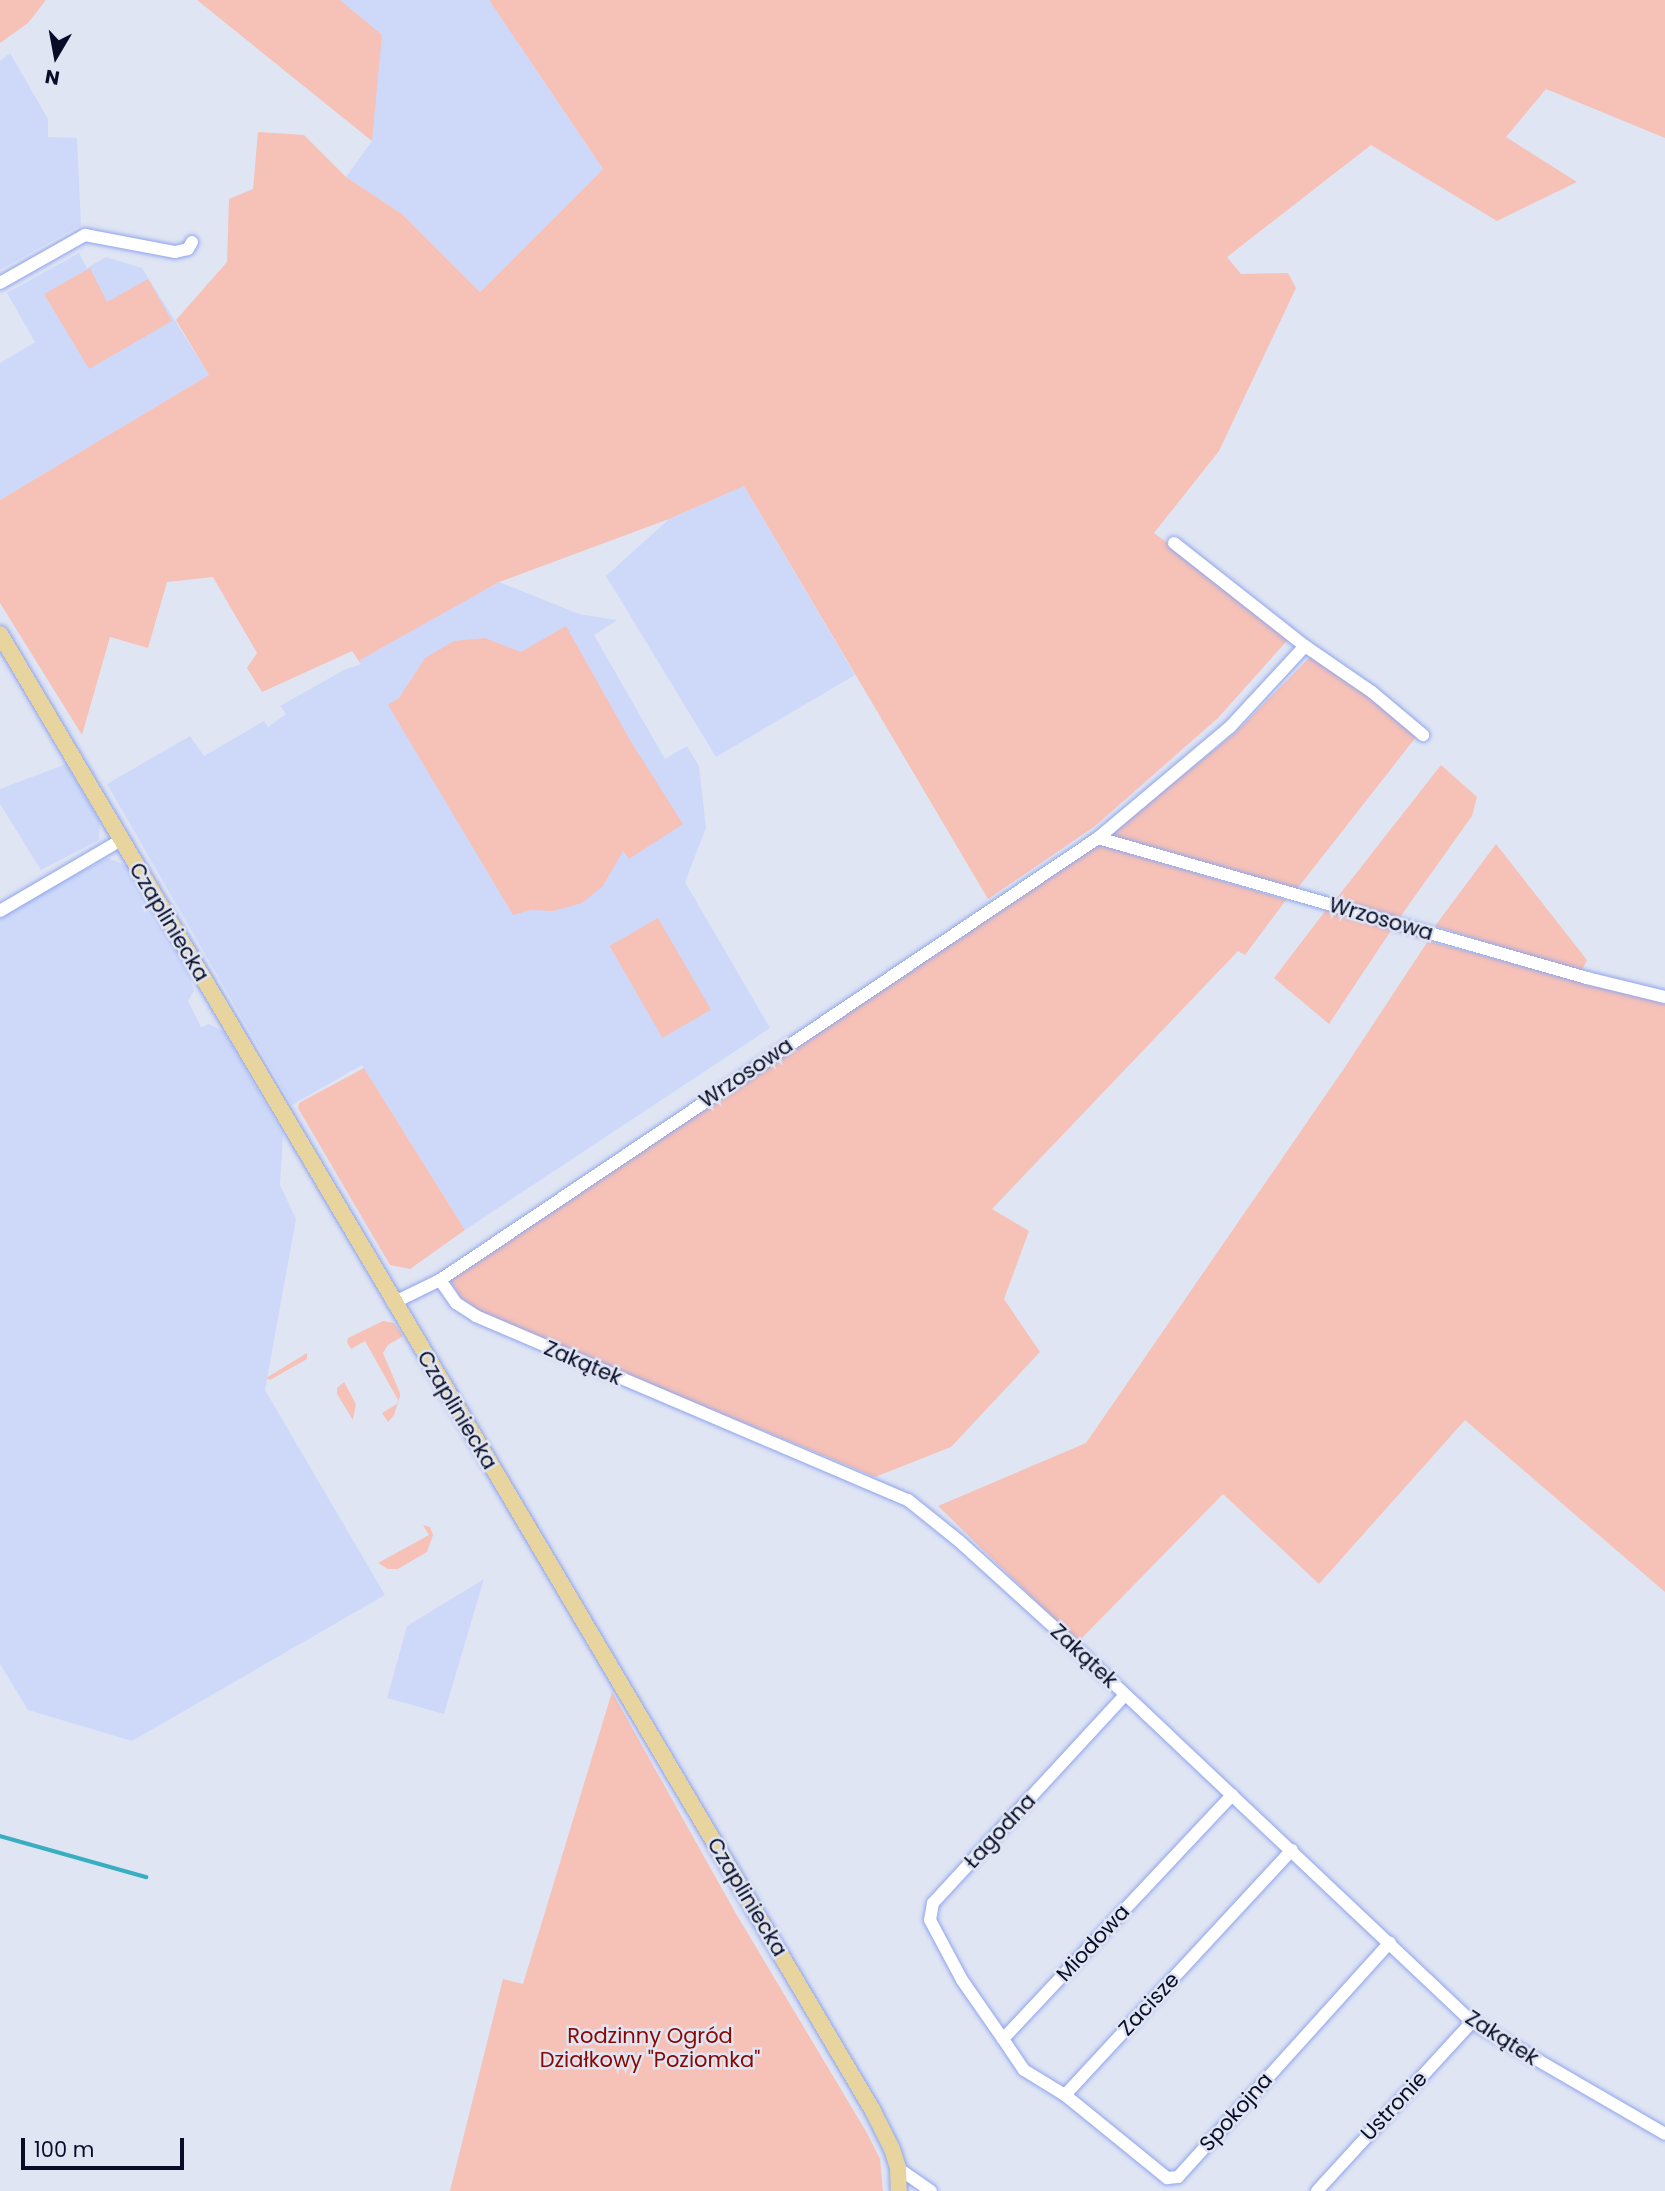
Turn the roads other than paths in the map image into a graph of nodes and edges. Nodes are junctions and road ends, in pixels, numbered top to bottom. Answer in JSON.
{"nodes":[{"id":1,"x":192,"y":243,"type":"dead end"},
{"id":2,"x":0,"y":283,"type":"edge"},
{"id":3,"x":1174,"y":543,"type":"dead end"},
{"id":4,"x":0,"y":634,"type":"edge"},
{"id":5,"x":1306,"y":646,"type":"junction"},
{"id":6,"x":1423,"y":735,"type":"dead end"},
{"id":7,"x":1098,"y":838,"type":"junction"},
{"id":8,"x":121,"y":841,"type":"junction"},
{"id":9,"x":0,"y":911,"type":"edge"},
{"id":10,"x":1665,"y":997,"type":"edge"},
{"id":11,"x":440,"y":1280,"type":"junction"},
{"id":12,"x":393,"y":1303,"type":"junction"},
{"id":13,"x":1125,"y":1695,"type":"junction"},
{"id":14,"x":1231,"y":1795,"type":"junction"},
{"id":15,"x":1292,"y":1850,"type":"junction"},
{"id":16,"x":1390,"y":1942,"type":"junction"},
{"id":17,"x":1472,"y":2022,"type":"junction"},
{"id":18,"x":1003,"y":2039,"type":"junction"},
{"id":19,"x":1065,"y":2095,"type":"junction"},
{"id":20,"x":1665,"y":2134,"type":"edge"},
{"id":21,"x":898,"y":2168,"type":"junction"},
{"id":22,"x":899,"y":2191,"type":"edge"},
{"id":23,"x":931,"y":2191,"type":"edge"},
{"id":24,"x":1317,"y":2191,"type":"edge"}],
"edges":[{"from":1,"to":2,"type":"street"},
{"from":3,"to":5,"type":"street"},
{"from":4,"to":8,"type":"main road","name":"Czapliniecka"},
{"from":5,"to":6,"type":"street"},
{"from":5,"to":7,"type":"street","name":"Wrzosowa"},
{"from":7,"to":10,"type":"street","name":"Wrzosowa"},
{"from":7,"to":11,"type":"street","name":"Wrzosowa"},
{"from":8,"to":9,"type":"street"},
{"from":8,"to":12,"type":"main road","name":"Czapliniecka"},
{"from":11,"to":12,"type":"street","name":"Wrzosowa"},
{"from":11,"to":13,"type":"street","name":"Zakątek"},
{"from":12,"to":21,"type":"main road","name":"Czapliniecka"},
{"from":13,"to":14,"type":"street","name":"Zakątek"},
{"from":13,"to":18,"type":"street","name":"Łagodna"},
{"from":14,"to":15,"type":"street","name":"Zakątek"},
{"from":14,"to":18,"type":"street","name":"Miodowa"},
{"from":15,"to":16,"type":"street","name":"Zakątek"},
{"from":15,"to":19,"type":"street","name":"Zacisze"},
{"from":16,"to":17,"type":"street","name":"Zakątek"},
{"from":16,"to":19,"type":"street","name":"Spokojna"},
{"from":17,"to":20,"type":"street","name":"Zakątek"},
{"from":17,"to":24,"type":"street","name":"Ustronie"},
{"from":18,"to":19,"type":"street"},
{"from":21,"to":22,"type":"main road","name":"Czapliniecka"},
{"from":21,"to":23,"type":"street"}]}
